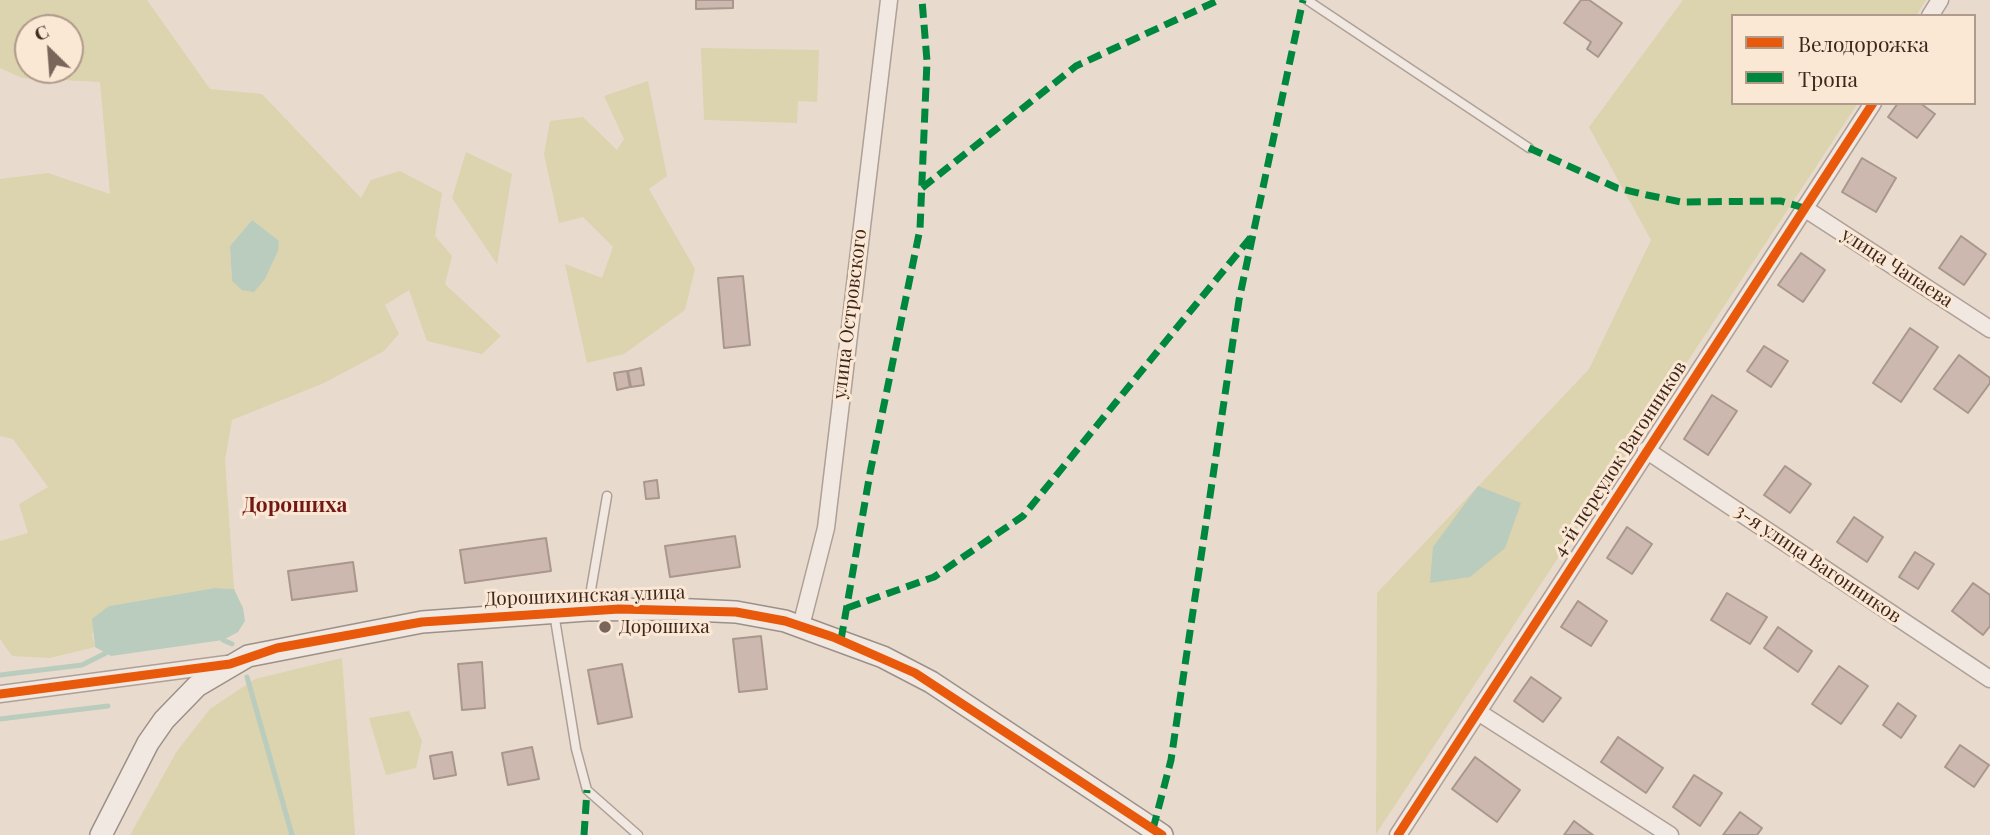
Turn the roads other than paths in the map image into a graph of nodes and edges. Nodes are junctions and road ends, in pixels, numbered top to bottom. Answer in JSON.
{"nodes":[{"id":1,"x":889,"y":0,"type":"edge"},
{"id":2,"x":1307,"y":0,"type":"edge"},
{"id":3,"x":1872,"y":105,"type":"edge"},
{"id":4,"x":1530,"y":148,"type":"dead end"},
{"id":5,"x":1804,"y":208,"type":"junction"},
{"id":6,"x":1990,"y":328,"type":"edge"},
{"id":7,"x":1646,"y":450,"type":"junction"},
{"id":8,"x":607,"y":496,"type":"dead end"},
{"id":9,"x":587,"y":610,"type":"junction"},
{"id":10,"x":554,"y":613,"type":"junction"},
{"id":11,"x":801,"y":626,"type":"junction"},
{"id":12,"x":230,"y":664,"type":"junction"},
{"id":13,"x":1990,"y":679,"type":"edge"},
{"id":14,"x":0,"y":694,"type":"edge"},
{"id":15,"x":1478,"y":712,"type":"junction"},
{"id":16,"x":101,"y":835,"type":"edge"},
{"id":17,"x":638,"y":835,"type":"edge"},
{"id":18,"x":1162,"y":835,"type":"edge"},
{"id":19,"x":1398,"y":835,"type":"edge"},
{"id":20,"x":1670,"y":835,"type":"edge"}],
"edges":[{"from":1,"to":11,"type":"street","name":"улица Островского"},
{"from":2,"to":4,"type":"lane"},
{"from":3,"to":5,"type":"street","name":"4-й переулок Вагонников"},
{"from":5,"to":6,"type":"street","name":"улица Чапаева"},
{"from":5,"to":7,"type":"street","name":"4-й переулок Вагонников"},
{"from":7,"to":13,"type":"street","name":"3-я улица Вагонников"},
{"from":7,"to":15,"type":"street","name":"4-й переулок Вагонников"},
{"from":8,"to":9,"type":"lane"},
{"from":9,"to":10,"type":"street","name":"Дорошихинская улица"},
{"from":9,"to":11,"type":"street","name":"Дорошихинская улица"},
{"from":10,"to":12,"type":"street","name":"Дорошихинская улица"},
{"from":10,"to":17,"type":"lane"},
{"from":11,"to":18,"type":"street","name":"Дорошихинская улица"},
{"from":12,"to":14,"type":"street","name":"Дорошихинская улица"},
{"from":12,"to":16,"type":"street"},
{"from":15,"to":19,"type":"street","name":"4-й переулок Вагонников"},
{"from":15,"to":20,"type":"street"}]}
